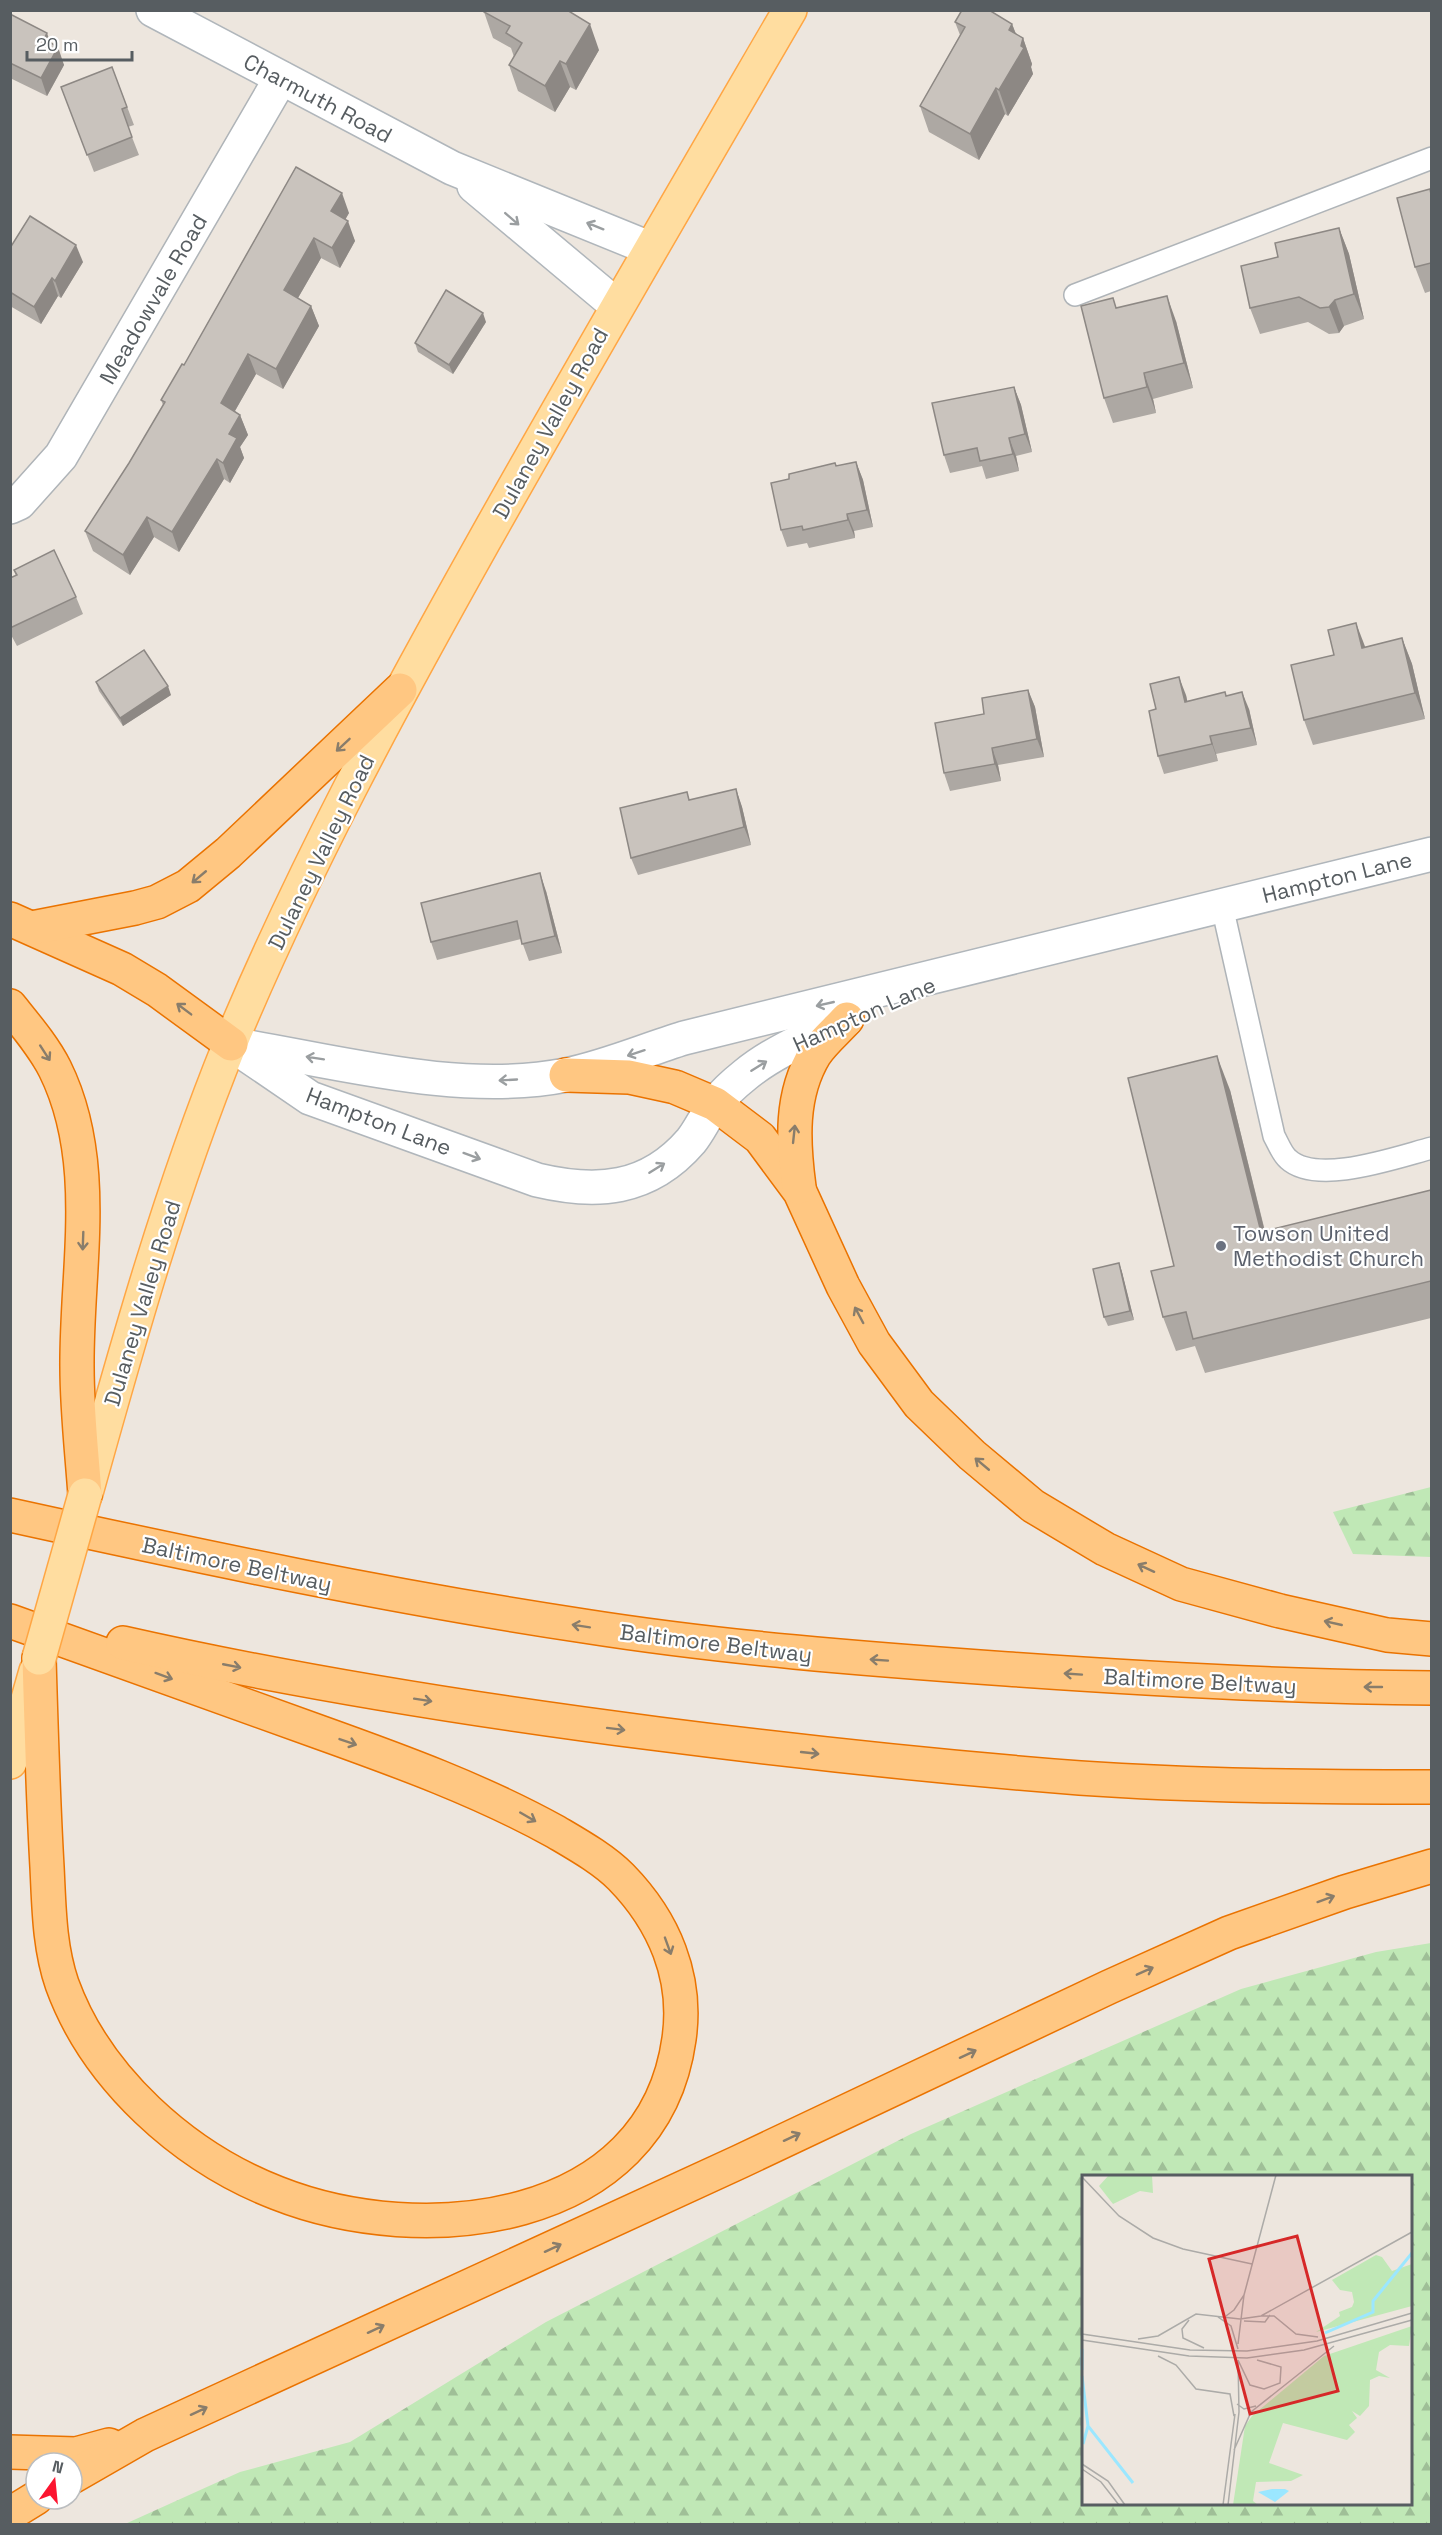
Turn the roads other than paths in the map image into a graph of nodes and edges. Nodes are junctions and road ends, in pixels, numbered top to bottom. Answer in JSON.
{"nodes":[{"id":1,"x":153,"y":10,"type":"edge"},
{"id":2,"x":790,"y":10,"type":"edge"},
{"id":3,"x":281,"y":78,"type":"junction"},
{"id":4,"x":1431,"y":158,"type":"edge"},
{"id":5,"x":452,"y":168,"type":"junction"},
{"id":6,"x":649,"y":248,"type":"junction"},
{"id":7,"x":1075,"y":295,"type":"dead end"},
{"id":8,"x":616,"y":305,"type":"junction"},
{"id":9,"x":10,"y":507,"type":"edge"},
{"id":10,"x":400,"y":690,"type":"junction"},
{"id":11,"x":1431,"y":854,"type":"edge"},
{"id":12,"x":1222,"y":906,"type":"junction"},
{"id":13,"x":21,"y":924,"type":"edge"},
{"id":14,"x":963,"y":971,"type":"junction"},
{"id":15,"x":10,"y":1006,"type":"edge"},
{"id":16,"x":847,"y":1020,"type":"junction"},
{"id":17,"x":231,"y":1044,"type":"junction"},
{"id":18,"x":566,"y":1075,"type":"junction"},
{"id":19,"x":715,"y":1104,"type":"junction"},
{"id":20,"x":1431,"y":1148,"type":"edge"},
{"id":21,"x":800,"y":1192,"type":"junction"},
{"id":22,"x":85,"y":1495,"type":"junction"},
{"id":23,"x":10,"y":1515,"type":"edge"},
{"id":24,"x":10,"y":1616,"type":"edge"},
{"id":25,"x":10,"y":1621,"type":"edge"},
{"id":26,"x":1431,"y":1639,"type":"edge"},
{"id":27,"x":39,"y":1658,"type":"junction"},
{"id":28,"x":1431,"y":1688,"type":"edge"},
{"id":29,"x":10,"y":1762,"type":"edge"},
{"id":30,"x":1431,"y":1787,"type":"edge"},
{"id":31,"x":1431,"y":1866,"type":"edge"},
{"id":32,"x":146,"y":2435,"type":"junction"},
{"id":33,"x":10,"y":2452,"type":"edge"},
{"id":34,"x":84,"y":2470,"type":"edge"},
{"id":35,"x":24,"y":2505,"type":"edge"},
{"id":36,"x":10,"y":2514,"type":"edge"}],
"edges":[{"from":1,"to":3,"type":"street","name":"Charmuth Road"},
{"from":2,"to":6,"type":"main road","name":"Dulaney Valley Road"},
{"from":3,"to":5,"type":"street","name":"Charmuth Road"},
{"from":3,"to":9,"type":"street","name":"Meadowvale Road"},
{"from":4,"to":7,"type":"lane"},
{"from":6,"to":5,"type":"street","name":"Charmuth Road","one_way":true},
{"from":5,"to":8,"type":"street","name":"Charmuth Road","one_way":true},
{"from":6,"to":8,"type":"main road","name":"Dulaney Valley Road"},
{"from":8,"to":10,"type":"main road","name":"Dulaney Valley Road"},
{"from":10,"to":13,"type":"highway","one_way":true},
{"from":10,"to":17,"type":"main road","name":"Dulaney Valley Road"},
{"from":11,"to":12,"type":"street","name":"Hampton Lane"},
{"from":12,"to":14,"type":"street","name":"Hampton Lane"},
{"from":12,"to":20,"type":"lane"},
{"from":17,"to":13,"type":"highway","one_way":true},
{"from":14,"to":16,"type":"street","name":"Hampton Lane"},
{"from":14,"to":18,"type":"street","name":"Hampton Lane","one_way":true},
{"from":15,"to":22,"type":"highway","one_way":true},
{"from":19,"to":16,"type":"street","name":"Hampton Lane","one_way":true},
{"from":21,"to":16,"type":"highway","one_way":true},
{"from":18,"to":17,"type":"street","name":"Hampton Lane","one_way":true},
{"from":17,"to":19,"type":"street","name":"Hampton Lane","one_way":true},
{"from":17,"to":22,"type":"main road","name":"Dulaney Valley Road"},
{"from":18,"to":19,"type":"highway"},
{"from":19,"to":21,"type":"highway"},
{"from":26,"to":21,"type":"highway","one_way":true},
{"from":22,"to":27,"type":"main road","name":"Dulaney Valley Road","bridge":true},
{"from":28,"to":23,"type":"highway","name":"Baltimore Beltway","one_way":true},
{"from":24,"to":30,"type":"highway","one_way":true},
{"from":25,"to":27,"type":"highway","one_way":true},
{"from":27,"to":29,"type":"main road","name":"Dulaney Valley Road"},
{"from":32,"to":31,"type":"highway","one_way":true},
{"from":32,"to":33,"type":"highway"},
{"from":32,"to":34,"type":"highway"},
{"from":35,"to":36,"type":"highway"}]}
